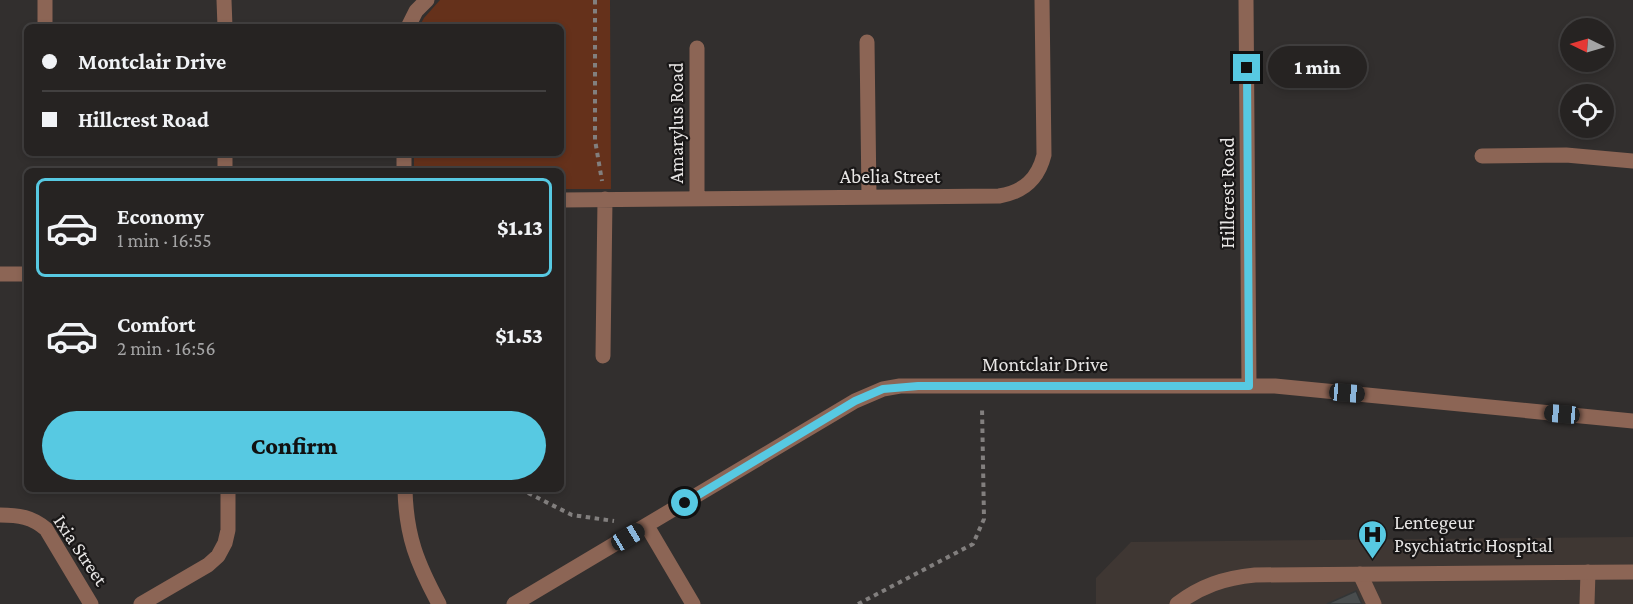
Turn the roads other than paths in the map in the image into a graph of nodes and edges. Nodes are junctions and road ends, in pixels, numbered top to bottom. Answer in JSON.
{"nodes":[{"id":1,"x":45,"y":0,"type":"edge"},
{"id":2,"x":224,"y":0,"type":"edge"},
{"id":3,"x":427,"y":0,"type":"edge"},
{"id":4,"x":1042,"y":0,"type":"edge"},
{"id":5,"x":1246,"y":0,"type":"edge"},
{"id":6,"x":45,"y":24,"type":"edge"},
{"id":7,"x":225,"y":24,"type":"edge"},
{"id":8,"x":409,"y":24,"type":"edge"},
{"id":9,"x":867,"y":42,"type":"dead end"},
{"id":10,"x":697,"y":48,"type":"dead end"},
{"id":11,"x":1482,"y":156,"type":"dead end"},
{"id":12,"x":1633,"y":161,"type":"edge"},
{"id":13,"x":869,"y":197,"type":"junction"},
{"id":14,"x":697,"y":198,"type":"junction"},
{"id":15,"x":605,"y":199,"type":"junction"},
{"id":16,"x":564,"y":200,"type":"edge"},
{"id":17,"x":0,"y":274,"type":"edge"},
{"id":18,"x":24,"y":274,"type":"edge"},
{"id":19,"x":603,"y":356,"type":"dead end"},
{"id":20,"x":1249,"y":386,"type":"junction"},
{"id":21,"x":1633,"y":420,"type":"edge"},
{"id":22,"x":228,"y":492,"type":"edge"},
{"id":23,"x":405,"y":492,"type":"edge"},
{"id":24,"x":0,"y":515,"type":"edge"},
{"id":25,"x":647,"y":526,"type":"junction"},
{"id":26,"x":1588,"y":572,"type":"junction"},
{"id":27,"x":1633,"y":572,"type":"edge"},
{"id":28,"x":1360,"y":574,"type":"junction"},
{"id":29,"x":92,"y":604,"type":"edge"},
{"id":30,"x":141,"y":604,"type":"edge"},
{"id":31,"x":439,"y":604,"type":"edge"},
{"id":32,"x":514,"y":604,"type":"edge"},
{"id":33,"x":693,"y":604,"type":"edge"},
{"id":34,"x":1177,"y":604,"type":"edge"},
{"id":35,"x":1374,"y":604,"type":"edge"},
{"id":36,"x":1587,"y":604,"type":"edge"}],
"edges":[{"from":1,"to":6,"type":"street"},
{"from":2,"to":7,"type":"street"},
{"from":3,"to":8,"type":"street"},
{"from":4,"to":13,"type":"street","name":"Abelia Street"},
{"from":5,"to":20,"type":"street","name":"Hillcrest Road"},
{"from":9,"to":13,"type":"street"},
{"from":10,"to":14,"type":"street","name":"Amarylus Road"},
{"from":11,"to":12,"type":"street"},
{"from":13,"to":14,"type":"street","name":"Abelia Street"},
{"from":14,"to":15,"type":"street","name":"Abelia Street"},
{"from":15,"to":16,"type":"street","name":"Abelia Street"},
{"from":15,"to":19,"type":"street"},
{"from":17,"to":18,"type":"street"},
{"from":20,"to":21,"type":"street","name":"Montclair Drive"},
{"from":20,"to":25,"type":"street","name":"Montclair Drive"},
{"from":22,"to":30,"type":"street"},
{"from":23,"to":31,"type":"street"},
{"from":24,"to":29,"type":"street","name":"Ixia Street"},
{"from":25,"to":32,"type":"street","name":"Montclair Drive"},
{"from":25,"to":33,"type":"street"},
{"from":26,"to":27,"type":"street"},
{"from":26,"to":28,"type":"street"},
{"from":26,"to":36,"type":"street"},
{"from":28,"to":34,"type":"street"},
{"from":28,"to":35,"type":"street"}]}
